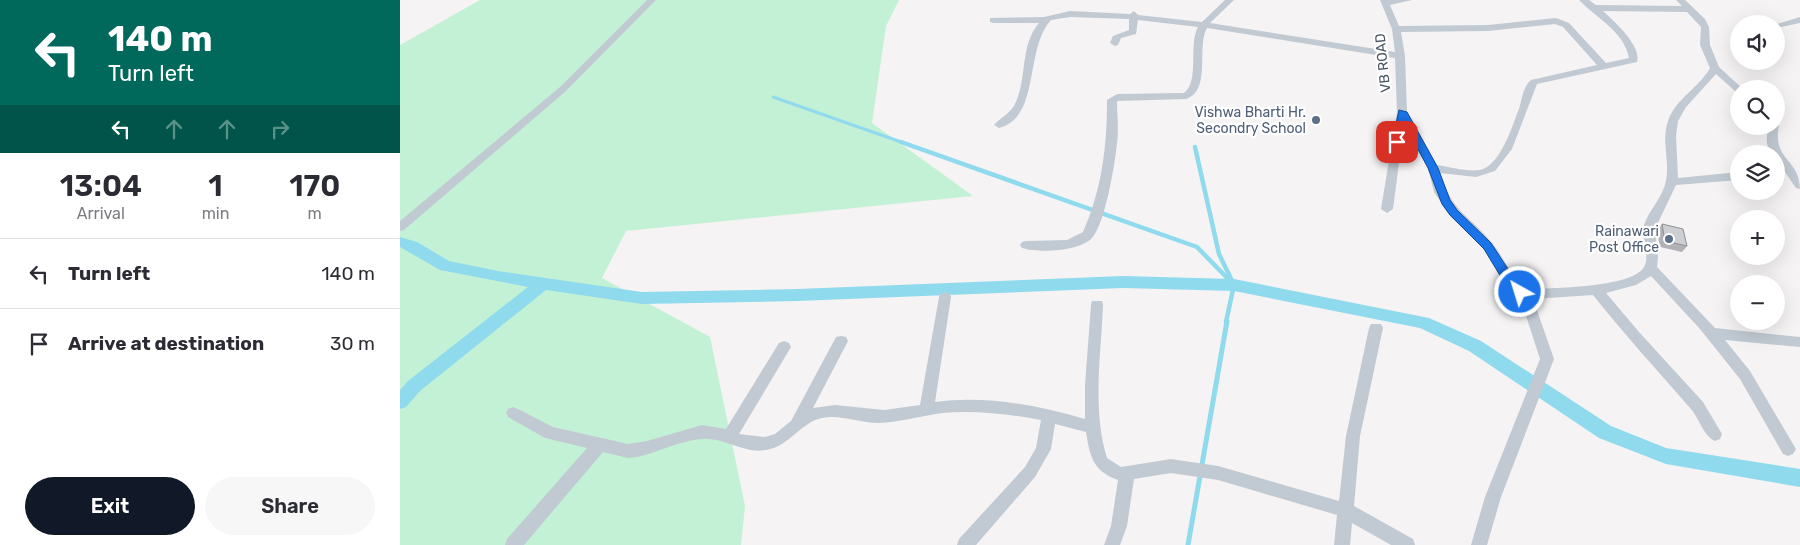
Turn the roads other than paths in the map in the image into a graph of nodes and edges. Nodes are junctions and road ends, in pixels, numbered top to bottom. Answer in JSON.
{"nodes":[{"id":1,"x":652,"y":0,"type":"edge"},
{"id":2,"x":1230,"y":0,"type":"edge"},
{"id":3,"x":1408,"y":0,"type":"edge"},
{"id":4,"x":1583,"y":0,"type":"edge"},
{"id":5,"x":1680,"y":0,"type":"edge"},
{"id":6,"x":1385,"y":2,"type":"edge"},
{"id":7,"x":1595,"y":8,"type":"junction"},
{"id":8,"x":1691,"y":9,"type":"junction"},
{"id":9,"x":1134,"y":14,"type":"junction"},
{"id":10,"x":993,"y":20,"type":"dead end"},
{"id":11,"x":1046,"y":20,"type":"junction"},
{"id":12,"x":1800,"y":20,"type":"edge"},
{"id":13,"x":1205,"y":23,"type":"junction"},
{"id":14,"x":1785,"y":23,"type":"edge"},
{"id":15,"x":1396,"y":29,"type":"junction"},
{"id":16,"x":1116,"y":43,"type":"dead end"},
{"id":17,"x":1400,"y":56,"type":"junction"},
{"id":18,"x":1603,"y":66,"type":"junction"},
{"id":19,"x":1714,"y":68,"type":"junction"},
{"id":20,"x":1730,"y":82,"type":"edge"},
{"id":21,"x":1402,"y":112,"type":"junction"},
{"id":22,"x":999,"y":125,"type":"dead end"},
{"id":23,"x":1772,"y":135,"type":"edge"},
{"id":24,"x":1433,"y":168,"type":"junction"},
{"id":25,"x":1785,"y":171,"type":"edge"},
{"id":26,"x":1790,"y":171,"type":"junction"},
{"id":27,"x":1730,"y":177,"type":"edge"},
{"id":28,"x":1672,"y":182,"type":"junction"},
{"id":29,"x":1800,"y":185,"type":"edge"},
{"id":30,"x":1387,"y":209,"type":"dead end"},
{"id":31,"x":403,"y":224,"type":"edge"},
{"id":32,"x":1026,"y":245,"type":"dead end"},
{"id":33,"x":1651,"y":269,"type":"junction"},
{"id":34,"x":1597,"y":290,"type":"junction"},
{"id":35,"x":1525,"y":294,"type":"junction"},
{"id":36,"x":945,"y":297,"type":"dead end"},
{"id":37,"x":1097,"y":305,"type":"dead end"},
{"id":38,"x":1376,"y":328,"type":"dead end"},
{"id":39,"x":1712,"y":333,"type":"junction"},
{"id":40,"x":841,"y":341,"type":"dead end"},
{"id":41,"x":1800,"y":342,"type":"edge"},
{"id":42,"x":784,"y":347,"type":"dead end"},
{"id":43,"x":926,"y":410,"type":"junction"},
{"id":44,"x":513,"y":414,"type":"dead end"},
{"id":45,"x":1049,"y":415,"type":"junction"},
{"id":46,"x":795,"y":426,"type":"junction"},
{"id":47,"x":1094,"y":428,"type":"junction"},
{"id":48,"x":1715,"y":434,"type":"dead end"},
{"id":49,"x":729,"y":437,"type":"junction"},
{"id":50,"x":600,"y":446,"type":"junction"},
{"id":51,"x":1788,"y":449,"type":"dead end"},
{"id":52,"x":1127,"y":474,"type":"junction"},
{"id":53,"x":1345,"y":510,"type":"junction"},
{"id":54,"x":513,"y":545,"type":"edge"},
{"id":55,"x":965,"y":545,"type":"edge"},
{"id":56,"x":1112,"y":545,"type":"edge"},
{"id":57,"x":1342,"y":545,"type":"edge"},
{"id":58,"x":1407,"y":545,"type":"edge"},
{"id":59,"x":1478,"y":545,"type":"edge"}],
"edges":[{"from":1,"to":31,"type":"street"},
{"from":2,"to":13,"type":"street"},
{"from":3,"to":6,"type":"street"},
{"from":4,"to":7,"type":"street"},
{"from":5,"to":8,"type":"street"},
{"from":6,"to":15,"type":"street","name":"VB ROAD"},
{"from":7,"to":8,"type":"street"},
{"from":7,"to":18,"type":"street"},
{"from":8,"to":19,"type":"street"},
{"from":9,"to":11,"type":"street"},
{"from":9,"to":13,"type":"street"},
{"from":9,"to":16,"type":"street"},
{"from":10,"to":11,"type":"street"},
{"from":11,"to":22,"type":"street"},
{"from":12,"to":14,"type":"street"},
{"from":13,"to":17,"type":"street"},
{"from":13,"to":32,"type":"street"},
{"from":15,"to":17,"type":"street","name":"VB ROAD"},
{"from":15,"to":18,"type":"street"},
{"from":17,"to":21,"type":"street","name":"VB ROAD"},
{"from":18,"to":24,"type":"street"},
{"from":19,"to":20,"type":"street"},
{"from":19,"to":28,"type":"street"},
{"from":21,"to":24,"type":"street","name":"VB ROAD"},
{"from":21,"to":30,"type":"street"},
{"from":23,"to":26,"type":"street"},
{"from":24,"to":35,"type":"street","name":"VB ROAD"},
{"from":25,"to":26,"type":"street"},
{"from":26,"to":29,"type":"street"},
{"from":27,"to":28,"type":"street"},
{"from":28,"to":33,"type":"street"},
{"from":33,"to":34,"type":"street"},
{"from":33,"to":39,"type":"street"},
{"from":34,"to":35,"type":"street"},
{"from":34,"to":48,"type":"street"},
{"from":35,"to":59,"type":"street"},
{"from":36,"to":43,"type":"street"},
{"from":37,"to":47,"type":"street"},
{"from":38,"to":53,"type":"street"},
{"from":39,"to":41,"type":"street"},
{"from":39,"to":51,"type":"street"},
{"from":40,"to":46,"type":"street"},
{"from":42,"to":49,"type":"street"},
{"from":43,"to":45,"type":"street"},
{"from":43,"to":46,"type":"street"},
{"from":44,"to":50,"type":"street"},
{"from":45,"to":47,"type":"street"},
{"from":45,"to":55,"type":"street"},
{"from":46,"to":49,"type":"street"},
{"from":47,"to":52,"type":"street"},
{"from":49,"to":50,"type":"street"},
{"from":50,"to":54,"type":"street"},
{"from":52,"to":53,"type":"street"},
{"from":52,"to":56,"type":"street"},
{"from":53,"to":57,"type":"street"},
{"from":53,"to":58,"type":"street"}]}
